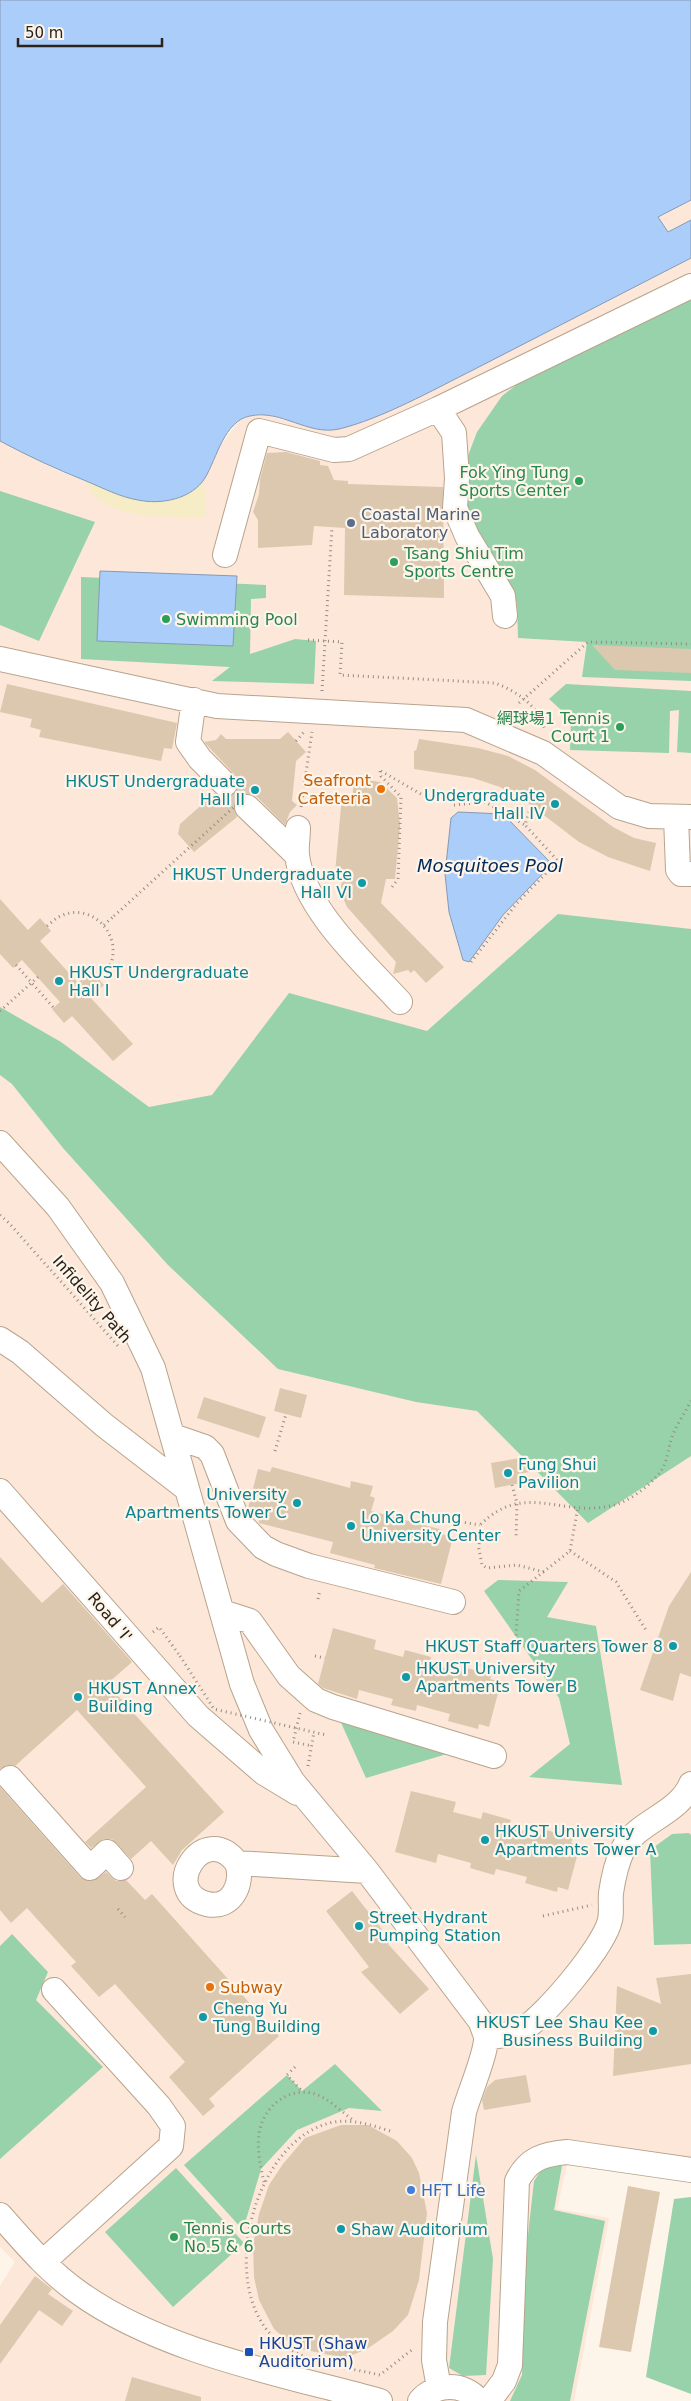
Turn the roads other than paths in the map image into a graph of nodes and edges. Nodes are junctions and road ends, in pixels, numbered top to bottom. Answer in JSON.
{"nodes":[{"id":1,"x":691,"y":286,"type":"edge"},
{"id":2,"x":438,"y":409,"type":"junction"},
{"id":3,"x":225,"y":555,"type":"dead end"},
{"id":4,"x":504,"y":616,"type":"dead end"},
{"id":5,"x":0,"y":659,"type":"edge"},
{"id":6,"x":194,"y":700,"type":"junction"},
{"id":7,"x":225,"y":784,"type":"tunnel mouth"},
{"id":8,"x":246,"y":802,"type":"tunnel mouth"},
{"id":9,"x":683,"y":817,"type":"edge"},
{"id":10,"x":298,"y":828,"type":"road end"},
{"id":11,"x":297,"y":856,"type":"junction"},
{"id":12,"x":691,"y":874,"type":"edge"},
{"id":13,"x":400,"y":1002,"type":"dead end"},
{"id":14,"x":0,"y":1143,"type":"edge"},
{"id":15,"x":0,"y":1339,"type":"edge"},
{"id":16,"x":173,"y":1436,"type":"junction"},
{"id":17,"x":187,"y":1489,"type":"junction"},
{"id":18,"x":0,"y":1491,"type":"edge"},
{"id":19,"x":452,"y":1602,"type":"dead end"},
{"id":20,"x":222,"y":1612,"type":"junction"},
{"id":21,"x":261,"y":1730,"type":"junction"},
{"id":22,"x":224,"y":1738,"type":"junction"},
{"id":23,"x":494,"y":1756,"type":"dead end"},
{"id":24,"x":10,"y":1778,"type":"dead end"},
{"id":25,"x":691,"y":1784,"type":"edge"},
{"id":26,"x":306,"y":1799,"type":"junction"},
{"id":27,"x":237,"y":1864,"type":"dead end"},
{"id":28,"x":121,"y":1868,"type":"dead end"},
{"id":29,"x":380,"y":1880,"type":"junction"},
{"id":30,"x":54,"y":1990,"type":"dead end"},
{"id":31,"x":486,"y":2038,"type":"junction"},
{"id":32,"x":691,"y":2170,"type":"edge"},
{"id":33,"x":0,"y":2215,"type":"edge"},
{"id":34,"x":43,"y":2262,"type":"junction"},
{"id":35,"x":421,"y":2397,"type":"edge"},
{"id":36,"x":380,"y":2401,"type":"edge"},
{"id":37,"x":479,"y":2401,"type":"edge"},
{"id":38,"x":489,"y":2401,"type":"edge"}],
"edges":[{"from":1,"to":2,"type":"street"},
{"from":2,"to":3,"type":"street"},
{"from":2,"to":4,"type":"street"},
{"from":5,"to":6,"type":"street"},
{"from":6,"to":7,"type":"street"},
{"from":6,"to":9,"type":"street"},
{"from":8,"to":11,"type":"street"},
{"from":9,"to":12,"type":"street"},
{"from":10,"to":11,"type":"street"},
{"from":11,"to":13,"type":"street"},
{"from":14,"to":16,"type":"street"},
{"from":15,"to":17,"type":"street"},
{"from":16,"to":17,"type":"street"},
{"from":16,"to":19,"type":"street"},
{"from":17,"to":20,"type":"street"},
{"from":18,"to":22,"type":"street","name":"Road 'I'"},
{"from":20,"to":21,"type":"street"},
{"from":20,"to":23,"type":"street"},
{"from":21,"to":22,"type":"street"},
{"from":21,"to":26,"type":"street"},
{"from":22,"to":26,"type":"street","name":"Road 'I'"},
{"from":24,"to":28,"type":"street"},
{"from":25,"to":31,"type":"street"},
{"from":26,"to":29,"type":"street"},
{"from":27,"to":29,"type":"street"},
{"from":29,"to":31,"type":"street"},
{"from":30,"to":34,"type":"street"},
{"from":31,"to":35,"type":"street"},
{"from":32,"to":38,"type":"street"},
{"from":33,"to":34,"type":"street"},
{"from":34,"to":36,"type":"street"},
{"from":35,"to":37,"type":"street"}]}
